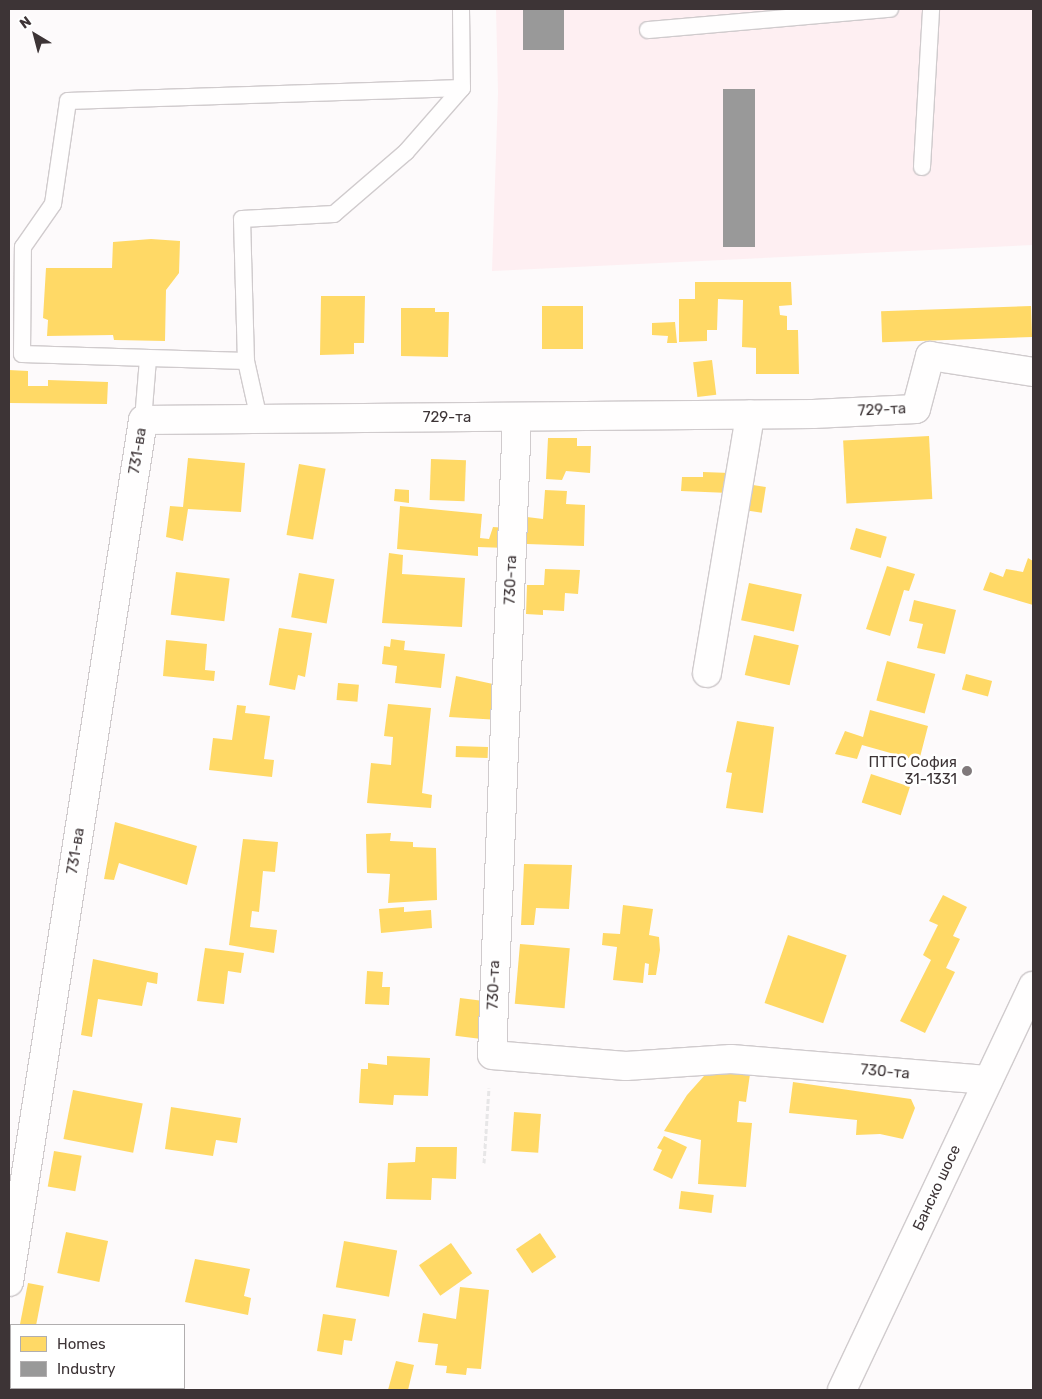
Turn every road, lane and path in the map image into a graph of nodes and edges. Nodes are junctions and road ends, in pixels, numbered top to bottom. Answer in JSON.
{"nodes":[{"id":1,"x":461,"y":9,"type":"edge"},
{"id":2,"x":890,"y":9,"type":"edge"},
{"id":3,"x":931,"y":9,"type":"edge"},
{"id":4,"x":648,"y":30,"type":"dead end"},
{"id":5,"x":462,"y":88,"type":"junction"},
{"id":6,"x":922,"y":166,"type":"dead end"},
{"id":7,"x":148,"y":359,"type":"junction"},
{"id":8,"x":246,"y":361,"type":"junction"},
{"id":9,"x":1033,"y":372,"type":"edge"},
{"id":10,"x":750,"y":415,"type":"junction"},
{"id":11,"x":517,"y":417,"type":"junction"},
{"id":12,"x":259,"y":419,"type":"junction"},
{"id":13,"x":143,"y":420,"type":"junction"},
{"id":14,"x":707,"y":673,"type":"dead end"},
{"id":15,"x":1033,"y":986,"type":"edge"},
{"id":16,"x":492,"y":1055,"type":"junction"},
{"id":17,"x":988,"y":1080,"type":"junction"},
{"id":18,"x":484,"y":1163,"type":"dead end"},
{"id":19,"x":9,"y":1282,"type":"edge"},
{"id":20,"x":842,"y":1390,"type":"edge"}],
"edges":[{"from":1,"to":5,"type":"lane"},
{"from":2,"to":4,"type":"lane"},
{"from":3,"to":6,"type":"lane"},
{"from":5,"to":7,"type":"lane"},
{"from":5,"to":8,"type":"lane"},
{"from":7,"to":8,"type":"lane"},
{"from":7,"to":13,"type":"lane"},
{"from":8,"to":12,"type":"lane"},
{"from":9,"to":10,"type":"street","name":"729-та"},
{"from":10,"to":11,"type":"street","name":"729-та"},
{"from":10,"to":14,"type":"street"},
{"from":11,"to":12,"type":"street","name":"729-та"},
{"from":11,"to":16,"type":"street","name":"730-та"},
{"from":12,"to":13,"type":"street","name":"729-та"},
{"from":13,"to":19,"type":"street","name":"731-ва"},
{"from":15,"to":17,"type":"street","name":"Банско шосе"},
{"from":16,"to":17,"type":"street","name":"730-та"},
{"from":16,"to":18,"type":"path"},
{"from":17,"to":20,"type":"street","name":"Банско шосе"}]}
